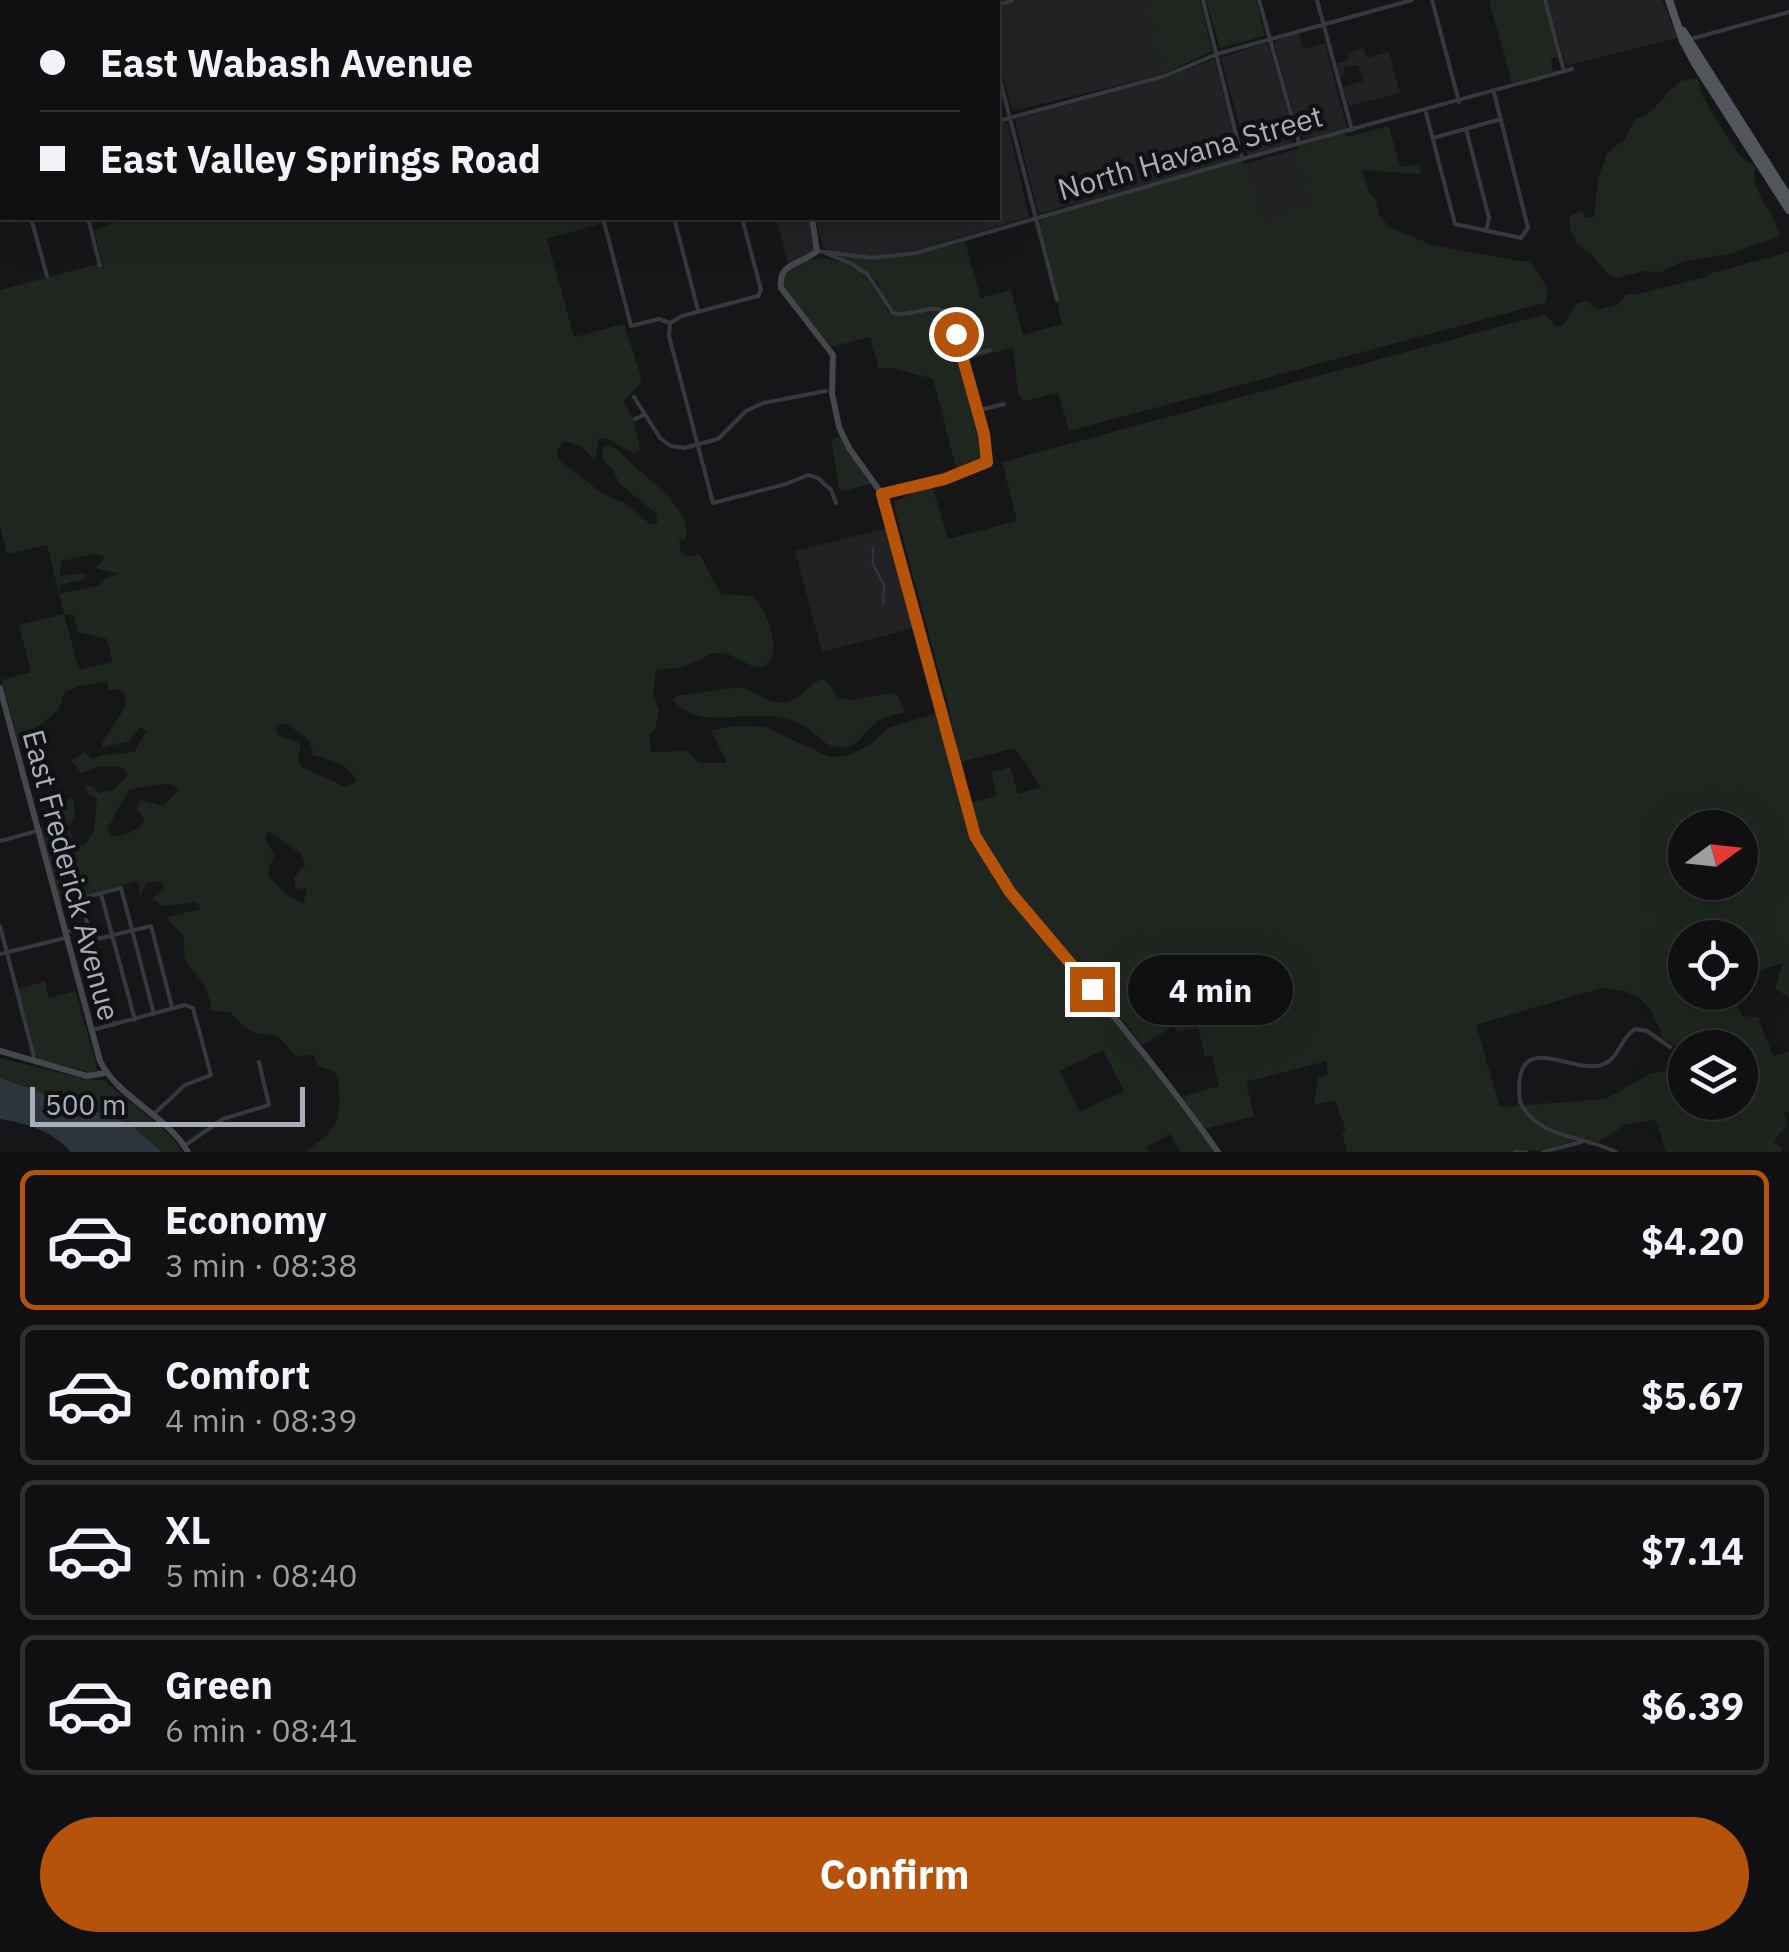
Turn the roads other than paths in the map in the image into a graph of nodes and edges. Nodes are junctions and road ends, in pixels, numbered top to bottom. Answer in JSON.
{"nodes":[{"id":1,"x":1203,"y":0,"type":"edge"},
{"id":2,"x":1259,"y":0,"type":"edge"},
{"id":3,"x":1317,"y":0,"type":"edge"},
{"id":4,"x":1412,"y":0,"type":"edge"},
{"id":5,"x":1432,"y":0,"type":"edge"},
{"id":6,"x":1545,"y":0,"type":"edge"},
{"id":7,"x":1669,"y":0,"type":"edge"},
{"id":8,"x":1789,"y":12,"type":"edge"},
{"id":9,"x":1324,"y":25,"type":"junction"},
{"id":10,"x":1270,"y":40,"type":"junction"},
{"id":11,"x":1686,"y":40,"type":"junction"},
{"id":12,"x":1217,"y":54,"type":"junction"},
{"id":13,"x":1572,"y":69,"type":"dead end"},
{"id":14,"x":1564,"y":72,"type":"junction"},
{"id":15,"x":1000,"y":80,"type":"edge"},
{"id":16,"x":1494,"y":93,"type":"junction"},
{"id":17,"x":1459,"y":102,"type":"junction"},
{"id":18,"x":1426,"y":111,"type":"junction"},
{"id":19,"x":1010,"y":118,"type":"junction"},
{"id":20,"x":1500,"y":120,"type":"junction"},
{"id":21,"x":1000,"y":121,"type":"edge"},
{"id":22,"x":1466,"y":129,"type":"junction"},
{"id":23,"x":1352,"y":130,"type":"junction"},
{"id":24,"x":1433,"y":138,"type":"junction"},
{"id":25,"x":1299,"y":143,"type":"junction"},
{"id":26,"x":1242,"y":159,"type":"junction"},
{"id":27,"x":1789,"y":198,"type":"edge"},
{"id":28,"x":1789,"y":210,"type":"edge"},
{"id":29,"x":1036,"y":219,"type":"junction"},
{"id":30,"x":32,"y":220,"type":"edge"},
{"id":31,"x":88,"y":220,"type":"edge"},
{"id":32,"x":603,"y":220,"type":"edge"},
{"id":33,"x":675,"y":220,"type":"edge"},
{"id":34,"x":742,"y":220,"type":"edge"},
{"id":35,"x":813,"y":220,"type":"edge"},
{"id":36,"x":1486,"y":232,"type":"junction"},
{"id":37,"x":821,"y":252,"type":"junction"},
{"id":38,"x":100,"y":266,"type":"dead end"},
{"id":39,"x":47,"y":276,"type":"dead end"},
{"id":40,"x":1057,"y":300,"type":"dead end"},
{"id":41,"x":698,"y":311,"type":"junction"},
{"id":42,"x":670,"y":323,"type":"junction"},
{"id":43,"x":990,"y":350,"type":"dead end"},
{"id":44,"x":962,"y":357,"type":"junction"},
{"id":45,"x":826,"y":390,"type":"dead end"},
{"id":46,"x":634,"y":397,"type":"dead end"},
{"id":47,"x":1004,"y":404,"type":"dead end"},
{"id":48,"x":976,"y":410,"type":"junction"},
{"id":49,"x":645,"y":414,"type":"junction"},
{"id":50,"x":636,"y":420,"type":"dead end"},
{"id":51,"x":698,"y":445,"type":"junction"},
{"id":52,"x":882,"y":494,"type":"junction"},
{"id":53,"x":836,"y":504,"type":"dead end"},
{"id":54,"x":0,"y":688,"type":"edge"},
{"id":55,"x":4,"y":723,"type":"edge"},
{"id":56,"x":37,"y":831,"type":"junction"},
{"id":57,"x":0,"y":841,"type":"edge"},
{"id":58,"x":101,"y":893,"type":"junction"},
{"id":59,"x":0,"y":926,"type":"edge"},
{"id":60,"x":132,"y":930,"type":"junction"},
{"id":61,"x":64,"y":935,"type":"junction"},
{"id":62,"x":112,"y":936,"type":"junction"},
{"id":63,"x":92,"y":938,"type":"junction"},
{"id":64,"x":3,"y":953,"type":"edge"},
{"id":65,"x":172,"y":1009,"type":"junction"},
{"id":66,"x":154,"y":1014,"type":"junction"},
{"id":67,"x":135,"y":1020,"type":"junction"},
{"id":68,"x":114,"y":1025,"type":"junction"},
{"id":69,"x":90,"y":1031,"type":"junction"},
{"id":70,"x":1668,"y":1046,"type":"edge"},
{"id":71,"x":0,"y":1051,"type":"edge"},
{"id":72,"x":35,"y":1061,"type":"junction"},
{"id":73,"x":259,"y":1062,"type":"dead end"},
{"id":74,"x":105,"y":1072,"type":"junction"},
{"id":75,"x":155,"y":1113,"type":"junction"},
{"id":76,"x":1581,"y":1142,"type":"junction"},
{"id":77,"x":186,"y":1149,"type":"edge"},
{"id":78,"x":1218,"y":1152,"type":"edge"},
{"id":79,"x":1515,"y":1152,"type":"edge"},
{"id":80,"x":1526,"y":1152,"type":"edge"},
{"id":81,"x":1543,"y":1152,"type":"edge"},
{"id":82,"x":1616,"y":1152,"type":"edge"}],
"edges":[{"from":1,"to":12,"type":"street"},
{"from":2,"to":10,"type":"street"},
{"from":3,"to":9,"type":"street"},
{"from":4,"to":9,"type":"street"},
{"from":5,"to":17,"type":"street"},
{"from":6,"to":14,"type":"street"},
{"from":7,"to":11,"type":"main road"},
{"from":8,"to":11,"type":"street"},
{"from":9,"to":10,"type":"street"},
{"from":9,"to":23,"type":"street"},
{"from":10,"to":12,"type":"street"},
{"from":10,"to":25,"type":"street"},
{"from":11,"to":27,"type":"main road"},
{"from":11,"to":28,"type":"main road"},
{"from":12,"to":19,"type":"street"},
{"from":12,"to":26,"type":"street"},
{"from":13,"to":14,"type":"street","name":"North Havana Street"},
{"from":14,"to":16,"type":"street","name":"North Havana Street"},
{"from":15,"to":19,"type":"street"},
{"from":16,"to":17,"type":"street","name":"North Havana Street"},
{"from":16,"to":20,"type":"street"},
{"from":17,"to":18,"type":"street","name":"North Havana Street"},
{"from":18,"to":23,"type":"street","name":"North Havana Street"},
{"from":18,"to":24,"type":"street"},
{"from":19,"to":21,"type":"street"},
{"from":19,"to":29,"type":"street"},
{"from":20,"to":22,"type":"street"},
{"from":20,"to":36,"type":"street"},
{"from":22,"to":24,"type":"street"},
{"from":22,"to":36,"type":"street"},
{"from":23,"to":25,"type":"street","name":"North Havana Street"},
{"from":24,"to":36,"type":"street"},
{"from":25,"to":26,"type":"street","name":"North Havana Street"},
{"from":26,"to":29,"type":"street","name":"North Havana Street"},
{"from":29,"to":37,"type":"street","name":"North Havana Street"},
{"from":29,"to":40,"type":"street"},
{"from":30,"to":39,"type":"street"},
{"from":31,"to":38,"type":"street"},
{"from":32,"to":42,"type":"street"},
{"from":33,"to":41,"type":"street"},
{"from":34,"to":41,"type":"street"},
{"from":35,"to":37,"type":"street"},
{"from":37,"to":44,"type":"street"},
{"from":37,"to":52,"type":"street"},
{"from":41,"to":42,"type":"street"},
{"from":42,"to":51,"type":"street"},
{"from":43,"to":44,"type":"street"},
{"from":44,"to":48,"type":"street"},
{"from":45,"to":51,"type":"street"},
{"from":46,"to":49,"type":"street"},
{"from":47,"to":48,"type":"street"},
{"from":48,"to":52,"type":"street"},
{"from":49,"to":50,"type":"street"},
{"from":49,"to":51,"type":"street"},
{"from":51,"to":53,"type":"street"},
{"from":52,"to":78,"type":"street"},
{"from":54,"to":55,"type":"street","name":"East Frederick Avenue"},
{"from":55,"to":56,"type":"street","name":"East Frederick Avenue"},
{"from":56,"to":57,"type":"street"},
{"from":56,"to":61,"type":"street","name":"East Frederick Avenue"},
{"from":58,"to":60,"type":"street"},
{"from":58,"to":62,"type":"street"},
{"from":58,"to":63,"type":"street"},
{"from":59,"to":64,"type":"street"},
{"from":60,"to":62,"type":"street"},
{"from":60,"to":65,"type":"street"},
{"from":60,"to":66,"type":"street"},
{"from":61,"to":63,"type":"street"},
{"from":61,"to":64,"type":"street"},
{"from":61,"to":69,"type":"street","name":"East Frederick Avenue"},
{"from":62,"to":63,"type":"street"},
{"from":62,"to":67,"type":"street"},
{"from":63,"to":68,"type":"street"},
{"from":64,"to":72,"type":"street"},
{"from":65,"to":66,"type":"street"},
{"from":65,"to":75,"type":"street"},
{"from":66,"to":67,"type":"street"},
{"from":67,"to":68,"type":"street"},
{"from":68,"to":69,"type":"street"},
{"from":69,"to":74,"type":"street","name":"East Frederick Avenue"},
{"from":70,"to":76,"type":"street"},
{"from":71,"to":72,"type":"street"},
{"from":72,"to":74,"type":"street"},
{"from":73,"to":77,"type":"street"},
{"from":74,"to":75,"type":"street"},
{"from":75,"to":77,"type":"street"},
{"from":76,"to":81,"type":"street"},
{"from":76,"to":82,"type":"street"},
{"from":79,"to":80,"type":"street"}]}
